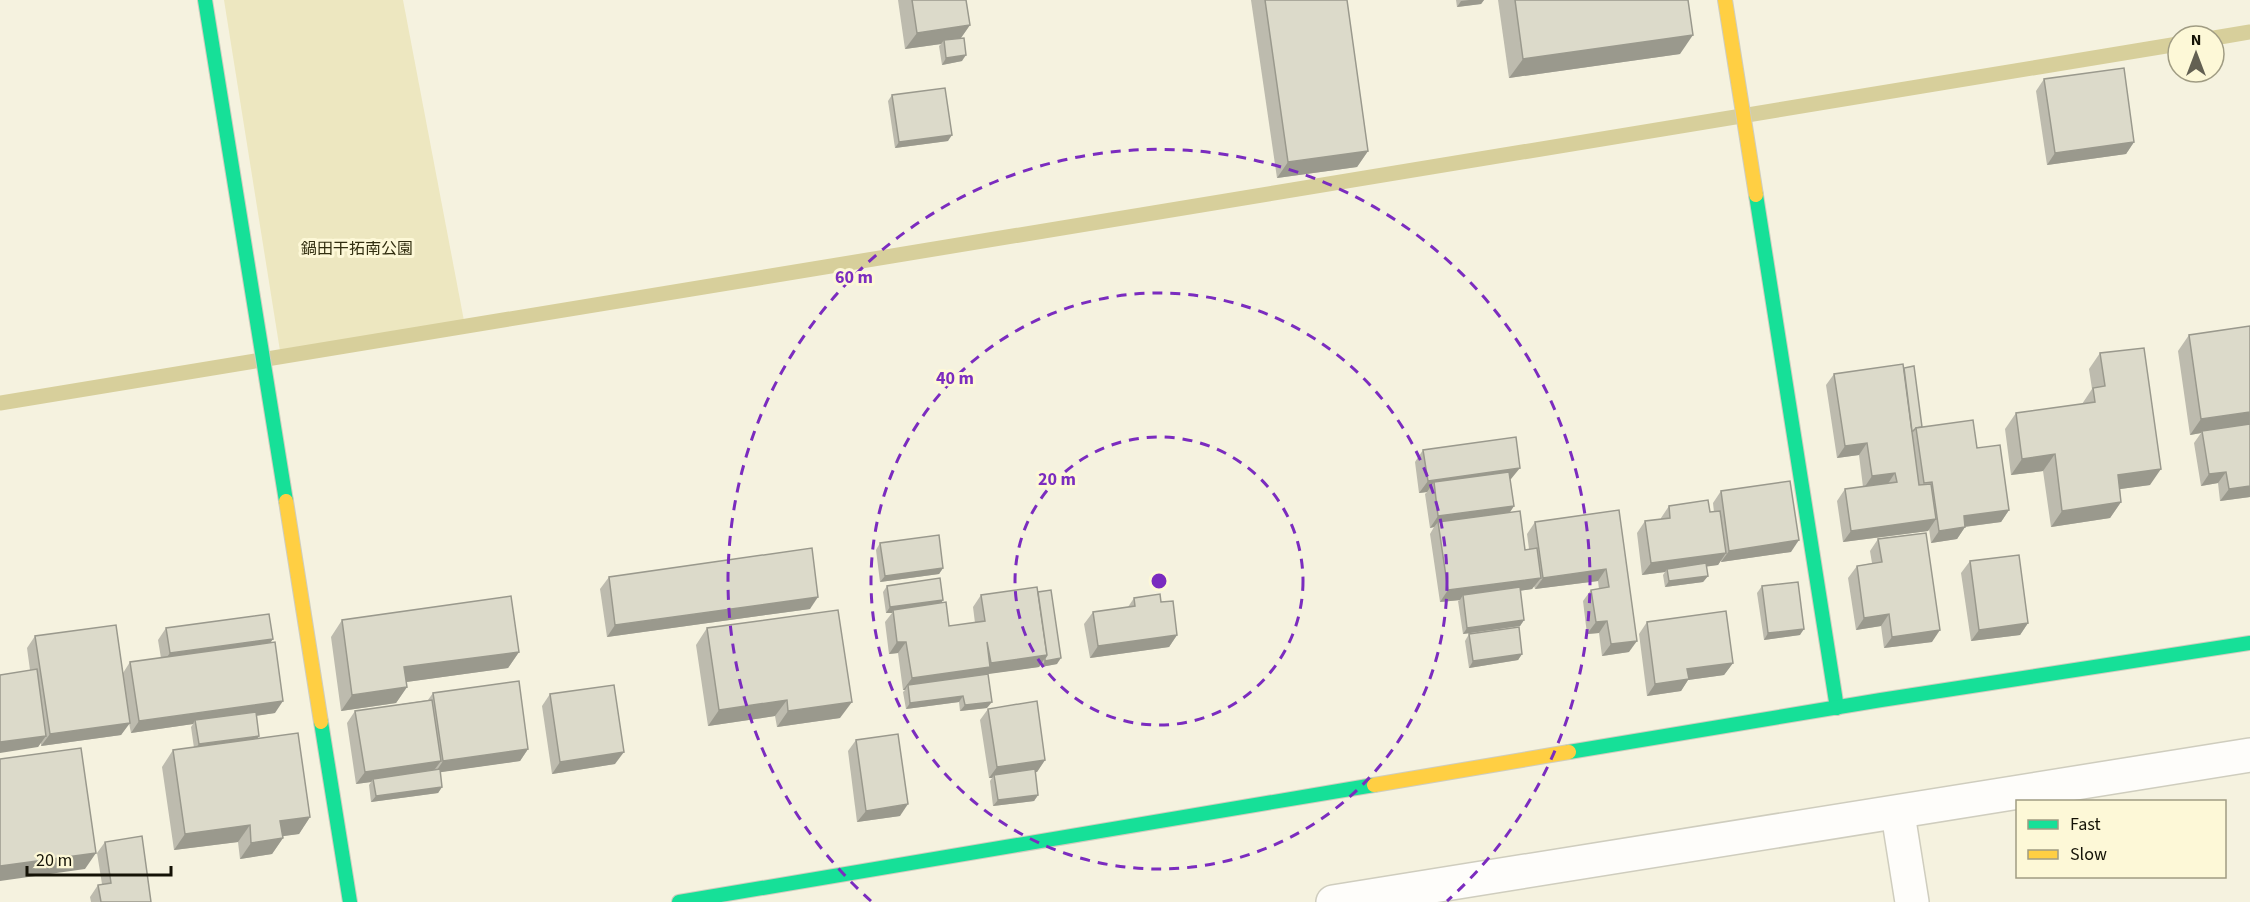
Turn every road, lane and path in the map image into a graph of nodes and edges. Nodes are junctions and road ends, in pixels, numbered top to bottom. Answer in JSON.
{"nodes":[{"id":1,"x":205,"y":0,"type":"edge"},
{"id":2,"x":1725,"y":0,"type":"edge"},
{"id":3,"x":2250,"y":643,"type":"edge"},
{"id":4,"x":1837,"y":708,"type":"junction"},
{"id":5,"x":2250,"y":755,"type":"edge"},
{"id":6,"x":1898,"y":814,"type":"junction"},
{"id":7,"x":350,"y":902,"type":"edge"},
{"id":8,"x":679,"y":902,"type":"edge"},
{"id":9,"x":1333,"y":902,"type":"edge"},
{"id":10,"x":1912,"y":902,"type":"edge"}],
"edges":[{"from":1,"to":7,"type":"street"},
{"from":2,"to":4,"type":"street"},
{"from":3,"to":4,"type":"street"},
{"from":4,"to":8,"type":"street"},
{"from":5,"to":6,"type":"street"},
{"from":6,"to":9,"type":"street"},
{"from":6,"to":10,"type":"street"}]}
